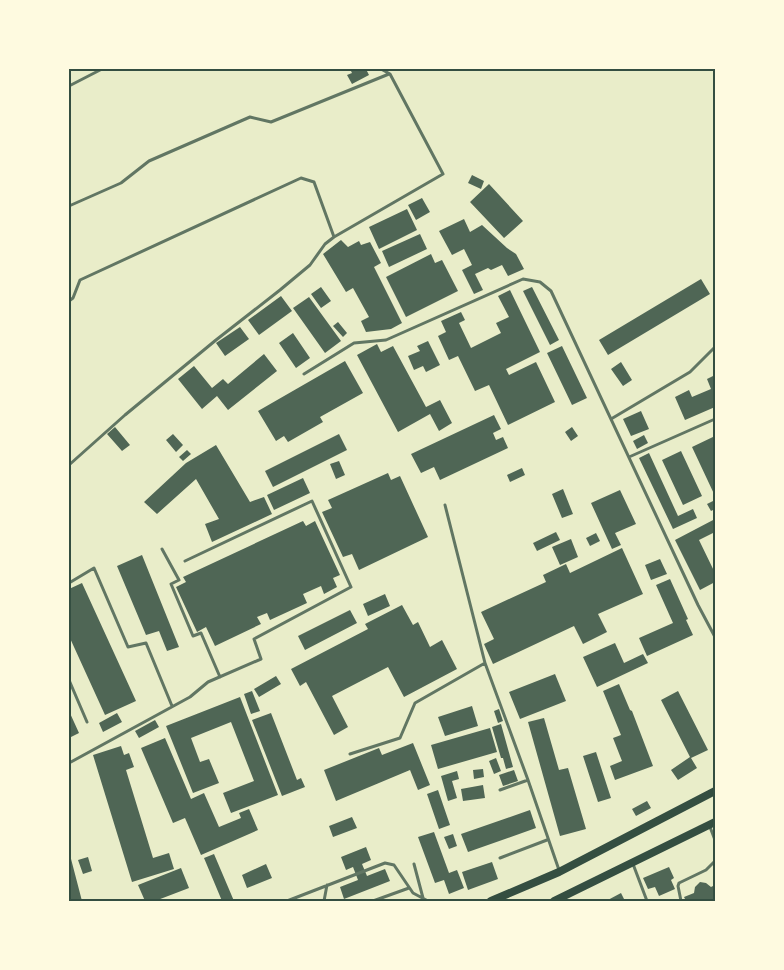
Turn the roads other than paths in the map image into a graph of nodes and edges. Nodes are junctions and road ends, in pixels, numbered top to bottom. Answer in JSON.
{"nodes":[{"id":1,"x":102,"y":69,"type":"edge"},
{"id":2,"x":381,"y":69,"type":"edge"},
{"id":3,"x":390,"y":74,"type":"junction"},
{"id":4,"x":69,"y":86,"type":"edge"},
{"id":5,"x":69,"y":206,"type":"edge"},
{"id":6,"x":334,"y":237,"type":"junction"},
{"id":7,"x":69,"y":301,"type":"edge"},
{"id":8,"x":715,"y":347,"type":"edge"},
{"id":9,"x":304,"y":374,"type":"dead end"},
{"id":10,"x":611,"y":419,"type":"junction"},
{"id":11,"x":715,"y":419,"type":"edge"},
{"id":12,"x":629,"y":457,"type":"junction"},
{"id":13,"x":69,"y":465,"type":"edge"},
{"id":14,"x":445,"y":505,"type":"dead end"},
{"id":15,"x":162,"y":549,"type":"dead end"},
{"id":16,"x":185,"y":561,"type":"dead end"},
{"id":17,"x":69,"y":584,"type":"edge"},
{"id":18,"x":715,"y":637,"type":"edge"},
{"id":19,"x":484,"y":663,"type":"junction"},
{"id":20,"x":220,"y":677,"type":"junction"},
{"id":21,"x":69,"y":680,"type":"edge"},
{"id":22,"x":172,"y":706,"type":"junction"},
{"id":23,"x":87,"y":722,"type":"dead end"},
{"id":24,"x":350,"y":754,"type":"dead end"},
{"id":25,"x":69,"y":763,"type":"edge"},
{"id":26,"x":528,"y":780,"type":"junction"},
{"id":27,"x":500,"y":790,"type":"dead end"},
{"id":28,"x":715,"y":791,"type":"edge"},
{"id":29,"x":712,"y":824,"type":"edge"},
{"id":30,"x":547,"y":840,"type":"junction"},
{"id":31,"x":715,"y":840,"type":"edge"},
{"id":32,"x":500,"y":858,"type":"dead end"},
{"id":33,"x":715,"y":861,"type":"edge"},
{"id":34,"x":633,"y":863,"type":"junction"},
{"id":35,"x":414,"y":864,"type":"dead end"},
{"id":36,"x":559,"y":872,"type":"junction"},
{"id":37,"x":327,"y":885,"type":"junction"},
{"id":38,"x":409,"y":888,"type":"junction"},
{"id":39,"x":423,"y":898,"type":"junction"},
{"id":40,"x":287,"y":901,"type":"edge"},
{"id":41,"x":324,"y":901,"type":"edge"},
{"id":42,"x":373,"y":901,"type":"edge"},
{"id":43,"x":428,"y":901,"type":"edge"},
{"id":44,"x":490,"y":901,"type":"edge"},
{"id":45,"x":554,"y":901,"type":"edge"},
{"id":46,"x":647,"y":901,"type":"edge"},
{"id":47,"x":681,"y":901,"type":"edge"}],
"edges":[{"from":1,"to":4,"type":"lane"},
{"from":2,"to":3,"type":"lane"},
{"from":3,"to":5,"type":"lane"},
{"from":3,"to":6,"type":"lane"},
{"from":6,"to":7,"type":"lane"},
{"from":6,"to":13,"type":"lane"},
{"from":8,"to":10,"type":"lane"},
{"from":9,"to":10,"type":"lane"},
{"from":10,"to":12,"type":"lane"},
{"from":11,"to":12,"type":"lane"},
{"from":12,"to":18,"type":"lane"},
{"from":14,"to":19,"type":"lane"},
{"from":15,"to":20,"type":"lane"},
{"from":16,"to":20,"type":"lane"},
{"from":17,"to":22,"type":"lane"},
{"from":19,"to":24,"type":"lane"},
{"from":19,"to":26,"type":"lane"},
{"from":20,"to":22,"type":"lane"},
{"from":21,"to":23,"type":"lane"},
{"from":22,"to":25,"type":"lane"},
{"from":26,"to":27,"type":"lane"},
{"from":26,"to":30,"type":"lane"},
{"from":28,"to":36,"type":"main road"},
{"from":29,"to":31,"type":"lane"},
{"from":29,"to":34,"type":"main road"},
{"from":30,"to":32,"type":"lane"},
{"from":30,"to":36,"type":"lane"},
{"from":33,"to":47,"type":"lane"},
{"from":34,"to":45,"type":"main road"},
{"from":34,"to":46,"type":"lane"},
{"from":35,"to":39,"type":"lane"},
{"from":36,"to":44,"type":"main road"},
{"from":37,"to":38,"type":"lane"},
{"from":37,"to":40,"type":"lane"},
{"from":37,"to":41,"type":"lane"},
{"from":38,"to":39,"type":"lane"},
{"from":38,"to":42,"type":"lane"},
{"from":39,"to":43,"type":"lane"}]}
